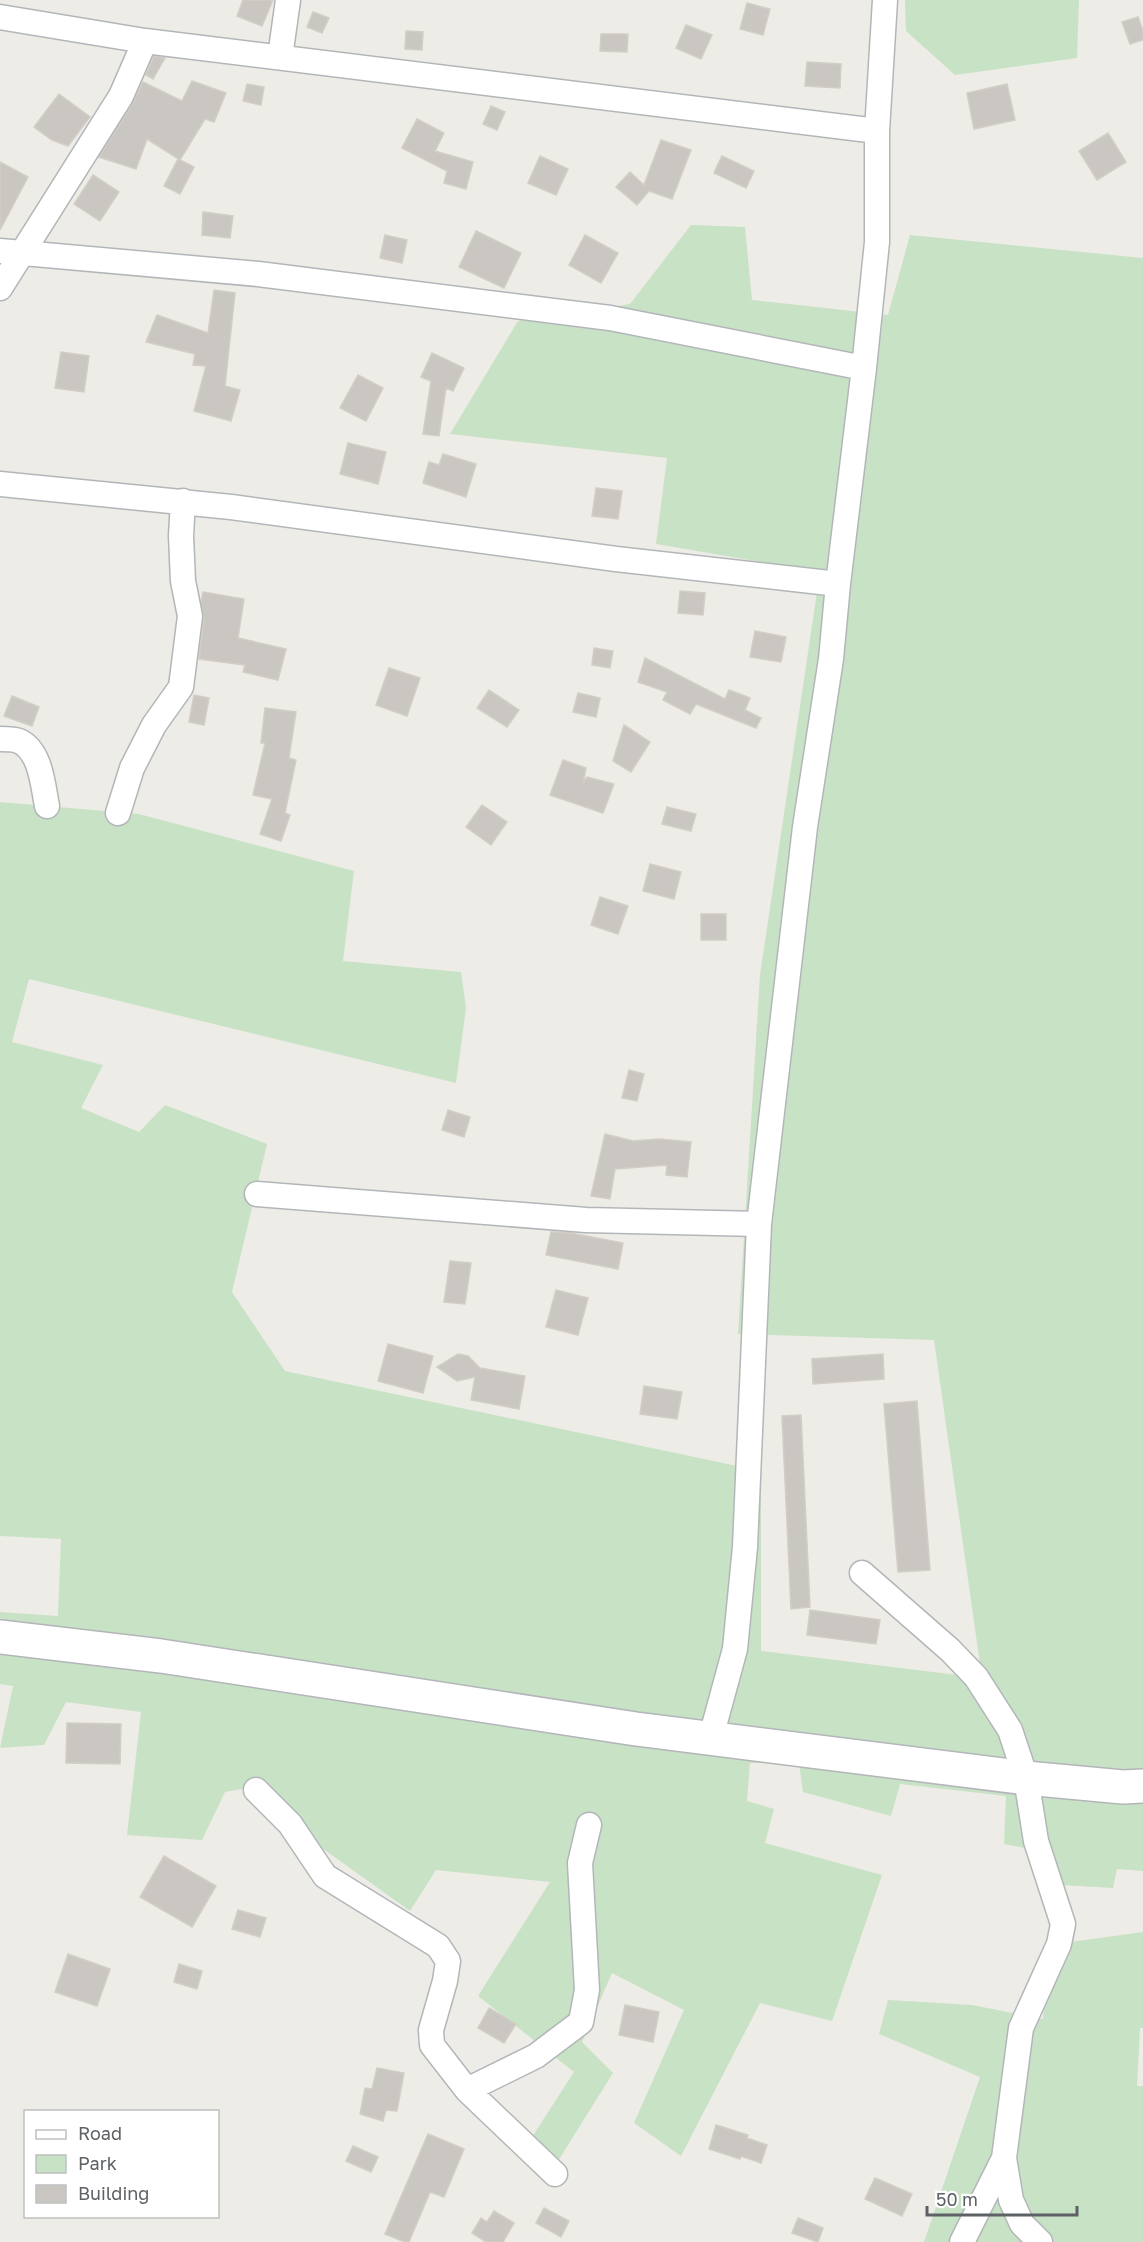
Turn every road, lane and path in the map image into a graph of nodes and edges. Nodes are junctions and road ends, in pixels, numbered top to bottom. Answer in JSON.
{"nodes":[{"id":1,"x":288,"y":0,"type":"edge"},
{"id":2,"x":885,"y":0,"type":"edge"},
{"id":3,"x":0,"y":17,"type":"edge"},
{"id":4,"x":145,"y":41,"type":"junction"},
{"id":5,"x":280,"y":57,"type":"junction"},
{"id":6,"x":878,"y":131,"type":"junction"},
{"id":7,"x":0,"y":251,"type":"edge"},
{"id":8,"x":24,"y":252,"type":"junction"},
{"id":9,"x":0,"y":288,"type":"edge"},
{"id":10,"x":864,"y":368,"type":"junction"},
{"id":11,"x":0,"y":484,"type":"edge"},
{"id":12,"x":183,"y":501,"type":"junction"},
{"id":13,"x":838,"y":584,"type":"junction"},
{"id":14,"x":0,"y":738,"type":"edge"},
{"id":15,"x":47,"y":806,"type":"dead end"},
{"id":16,"x":118,"y":813,"type":"dead end"},
{"id":17,"x":257,"y":1194,"type":"dead end"},
{"id":18,"x":759,"y":1224,"type":"junction"},
{"id":19,"x":862,"y":1573,"type":"dead end"},
{"id":20,"x":0,"y":1637,"type":"edge"},
{"id":21,"x":711,"y":1737,"type":"junction"},
{"id":22,"x":1026,"y":1778,"type":"junction"},
{"id":23,"x":1143,"y":1786,"type":"edge"},
{"id":24,"x":256,"y":1790,"type":"dead end"},
{"id":25,"x":589,"y":1825,"type":"dead end"},
{"id":26,"x":467,"y":2090,"type":"junction"},
{"id":27,"x":1004,"y":2158,"type":"junction"},
{"id":28,"x":555,"y":2174,"type":"dead end"},
{"id":29,"x":962,"y":2242,"type":"edge"},
{"id":30,"x":1040,"y":2242,"type":"edge"}],
"edges":[{"from":1,"to":5,"type":"street"},
{"from":2,"to":6,"type":"street"},
{"from":3,"to":4,"type":"street"},
{"from":4,"to":5,"type":"street"},
{"from":4,"to":8,"type":"street"},
{"from":5,"to":6,"type":"street"},
{"from":6,"to":10,"type":"street"},
{"from":7,"to":8,"type":"street"},
{"from":8,"to":9,"type":"street"},
{"from":8,"to":10,"type":"street"},
{"from":10,"to":13,"type":"street"},
{"from":11,"to":12,"type":"street"},
{"from":12,"to":13,"type":"street"},
{"from":12,"to":16,"type":"street"},
{"from":13,"to":18,"type":"street"},
{"from":14,"to":15,"type":"street"},
{"from":17,"to":18,"type":"street"},
{"from":18,"to":21,"type":"street"},
{"from":19,"to":22,"type":"street"},
{"from":20,"to":21,"type":"main road"},
{"from":21,"to":22,"type":"main road"},
{"from":22,"to":23,"type":"main road"},
{"from":22,"to":27,"type":"street"},
{"from":24,"to":26,"type":"street"},
{"from":25,"to":26,"type":"street"},
{"from":26,"to":28,"type":"street"},
{"from":27,"to":29,"type":"street"},
{"from":27,"to":30,"type":"street"}]}
